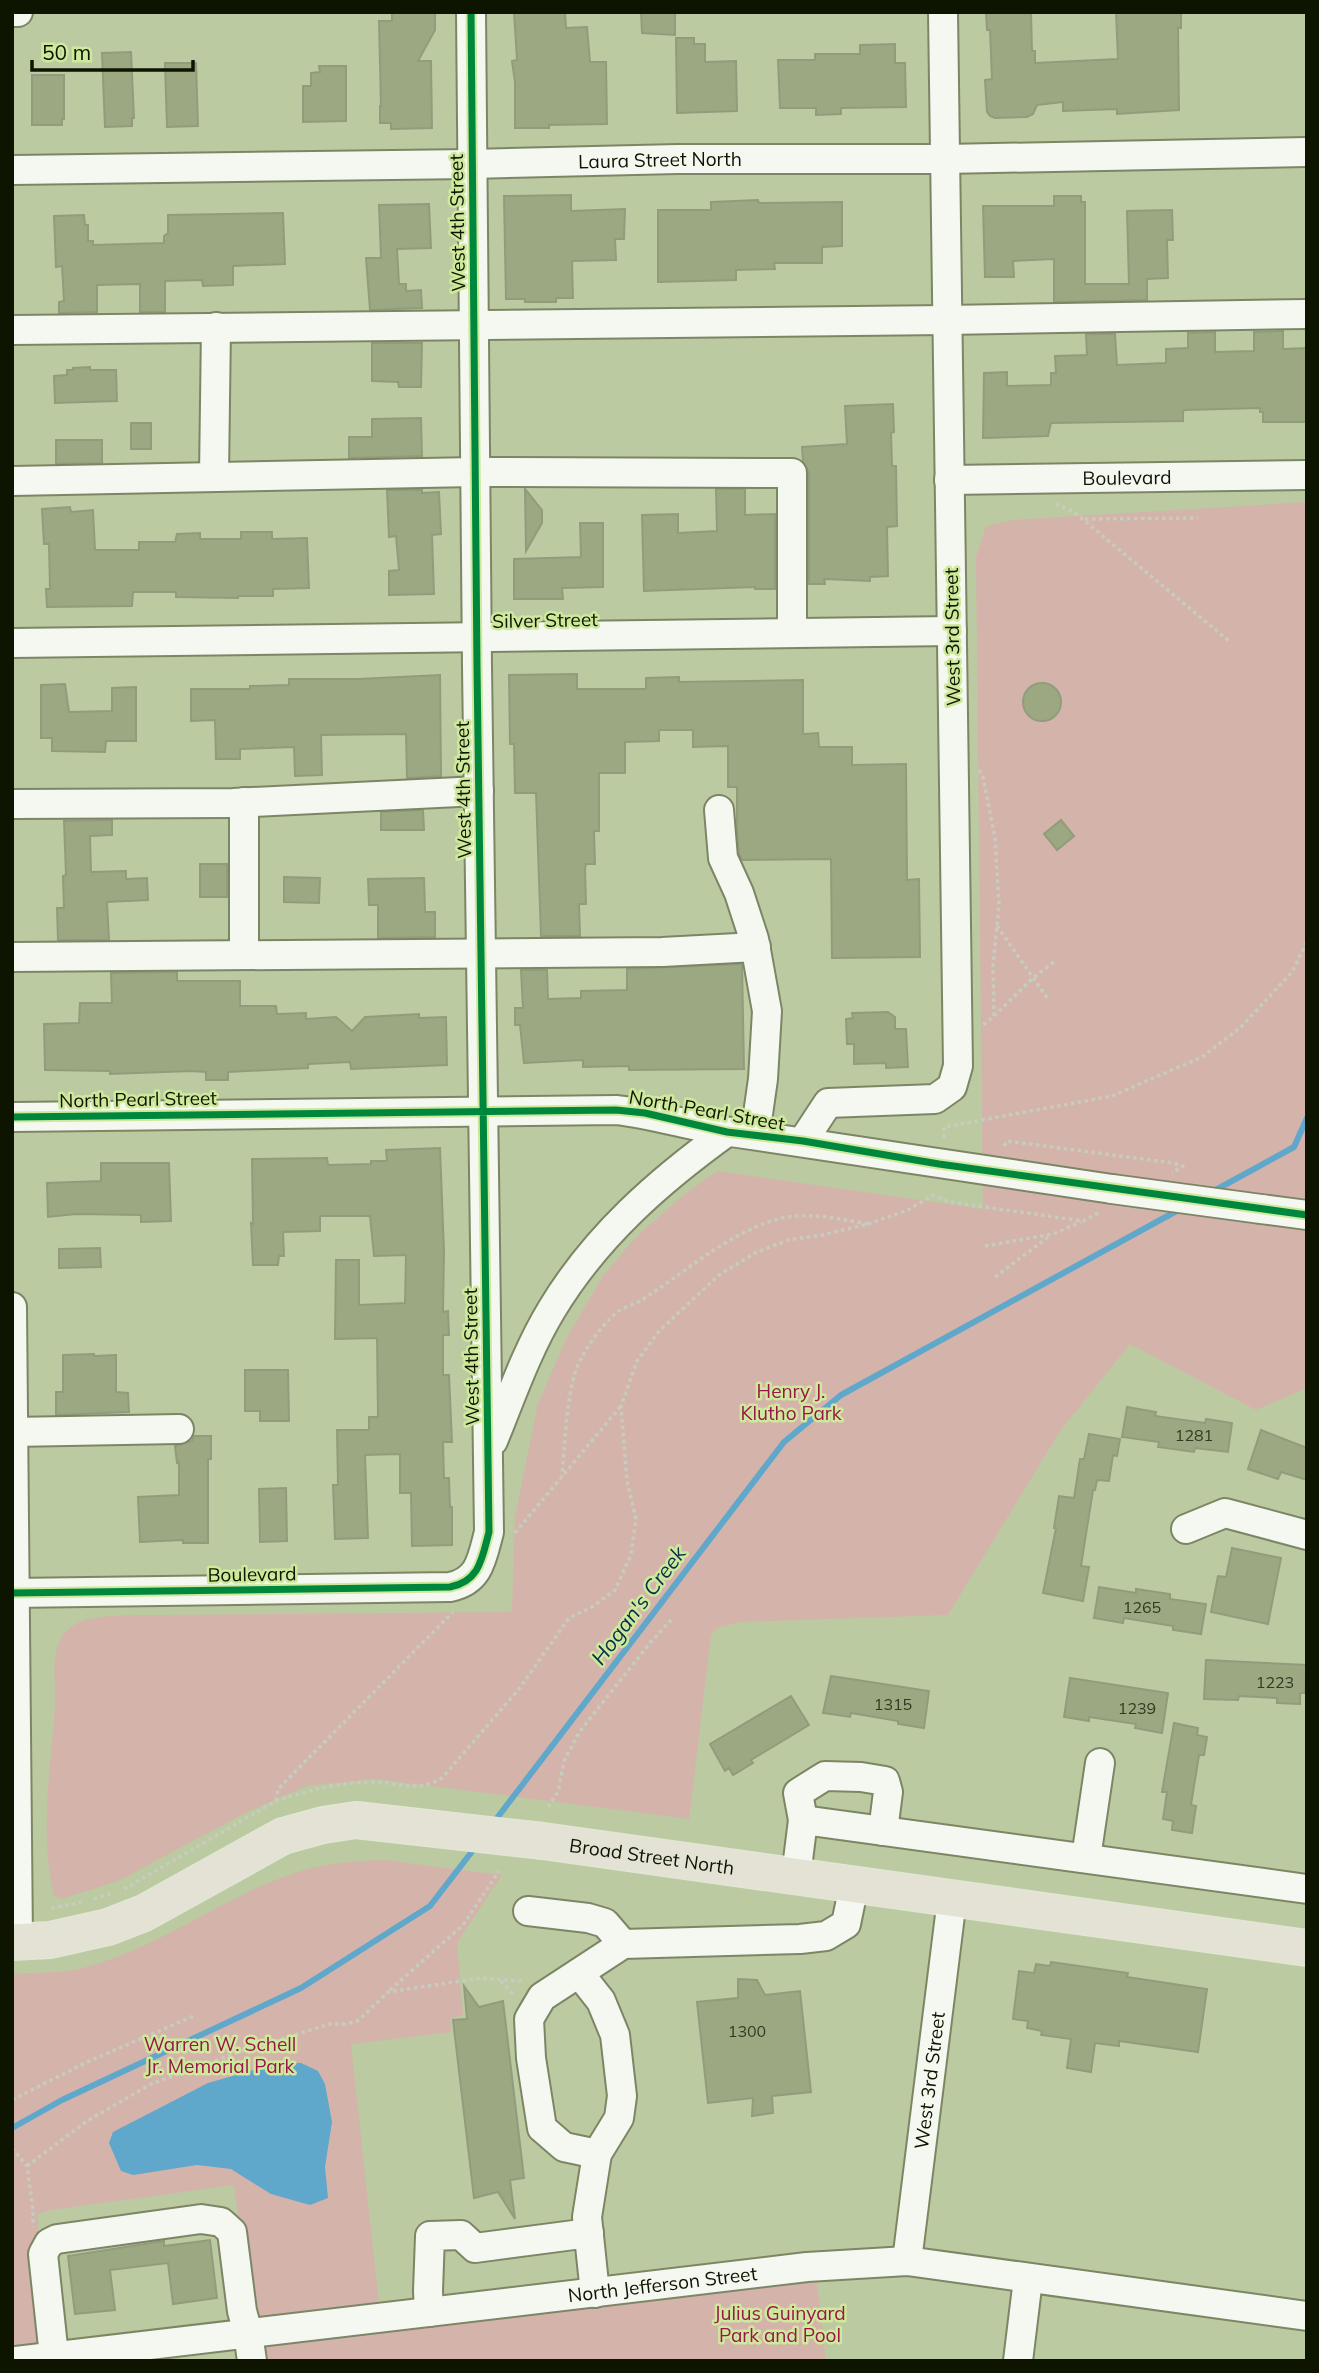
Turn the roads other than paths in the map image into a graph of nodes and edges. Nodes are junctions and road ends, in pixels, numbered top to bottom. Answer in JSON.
{"nodes":[{"id":1,"x":12,"y":12,"type":"edge"},
{"id":2,"x":18,"y":12,"type":"edge"},
{"id":3,"x":471,"y":12,"type":"edge"},
{"id":4,"x":943,"y":12,"type":"edge"},
{"id":5,"x":1307,"y":152,"type":"edge"},
{"id":6,"x":945,"y":159,"type":"junction"},
{"id":7,"x":471,"y":164,"type":"junction"},
{"id":8,"x":12,"y":170,"type":"edge"},
{"id":9,"x":1307,"y":314,"type":"edge"},
{"id":10,"x":947,"y":320,"type":"junction"},
{"id":11,"x":474,"y":323,"type":"junction"},
{"id":12,"x":216,"y":327,"type":"junction"},
{"id":13,"x":12,"y":330,"type":"edge"},
{"id":14,"x":475,"y":472,"type":"junction"},
{"id":15,"x":1307,"y":475,"type":"edge"},
{"id":16,"x":214,"y":476,"type":"junction"},
{"id":17,"x":949,"y":480,"type":"junction"},
{"id":18,"x":12,"y":481,"type":"edge"},
{"id":19,"x":952,"y":631,"type":"junction"},
{"id":20,"x":792,"y":632,"type":"junction"},
{"id":21,"x":476,"y":636,"type":"junction"},
{"id":22,"x":12,"y":643,"type":"edge"},
{"id":23,"x":479,"y":791,"type":"junction"},
{"id":24,"x":244,"y":802,"type":"junction"},
{"id":25,"x":12,"y":804,"type":"edge"},
{"id":26,"x":719,"y":810,"type":"dead end"},
{"id":27,"x":756,"y":947,"type":"junction"},
{"id":28,"x":481,"y":952,"type":"junction"},
{"id":29,"x":244,"y":954,"type":"junction"},
{"id":30,"x":12,"y":957,"type":"edge"},
{"id":31,"x":484,"y":1111,"type":"junction"},
{"id":32,"x":12,"y":1116,"type":"edge"},
{"id":33,"x":727,"y":1132,"type":"junction"},
{"id":34,"x":755,"y":1135,"type":"junction"},
{"id":35,"x":803,"y":1141,"type":"junction"},
{"id":36,"x":1307,"y":1215,"type":"edge"},
{"id":37,"x":12,"y":1307,"type":"edge"},
{"id":38,"x":179,"y":1429,"type":"dead end"},
{"id":39,"x":13,"y":1432,"type":"edge"},
{"id":40,"x":488,"y":1455,"type":"junction"},
{"id":41,"x":1186,"y":1530,"type":"dead end"},
{"id":42,"x":1307,"y":1535,"type":"edge"},
{"id":43,"x":480,"y":1566,"type":"joint"},
{"id":44,"x":14,"y":1593,"type":"edge"},
{"id":45,"x":15,"y":1760,"type":"edge"},
{"id":46,"x":1100,"y":1763,"type":"dead end"},
{"id":47,"x":803,"y":1820,"type":"junction"},
{"id":48,"x":883,"y":1831,"type":"junction"},
{"id":49,"x":1086,"y":1858,"type":"junction"},
{"id":50,"x":796,"y":1876,"type":"junction"},
{"id":51,"x":854,"y":1885,"type":"junction"},
{"id":52,"x":1307,"y":1889,"type":"edge"},
{"id":53,"x":952,"y":1899,"type":"junction"},
{"id":54,"x":528,"y":1911,"type":"dead end"},
{"id":55,"x":15,"y":1942,"type":"edge"},
{"id":56,"x":623,"y":1944,"type":"junction"},
{"id":57,"x":1307,"y":1948,"type":"edge"},
{"id":58,"x":579,"y":1973,"type":"junction"},
{"id":59,"x":597,"y":2154,"type":"junction"},
{"id":60,"x":589,"y":2233,"type":"junction"},
{"id":61,"x":907,"y":2261,"type":"junction"},
{"id":62,"x":1028,"y":2278,"type":"junction"},
{"id":63,"x":595,"y":2293,"type":"junction"},
{"id":64,"x":429,"y":2312,"type":"junction"},
{"id":65,"x":1307,"y":2316,"type":"edge"},
{"id":66,"x":250,"y":2347,"type":"edge"},
{"id":67,"x":67,"y":2357,"type":"edge"},
{"id":68,"x":16,"y":2361,"type":"edge"},
{"id":69,"x":1018,"y":2361,"type":"edge"}],
"edges":[{"from":1,"to":2,"type":"street"},
{"from":3,"to":7,"type":"street","name":"West 4th Street"},
{"from":4,"to":6,"type":"street","name":"West 3rd Street"},
{"from":5,"to":6,"type":"street","name":"Laura Street North"},
{"from":6,"to":7,"type":"street","name":"Laura Street North"},
{"from":6,"to":10,"type":"street","name":"West 3rd Street"},
{"from":7,"to":8,"type":"street","name":"Laura Street North"},
{"from":7,"to":11,"type":"street","name":"West 4th Street"},
{"from":9,"to":10,"type":"street"},
{"from":10,"to":11,"type":"street"},
{"from":10,"to":17,"type":"street","name":"West 3rd Street"},
{"from":11,"to":12,"type":"street"},
{"from":11,"to":14,"type":"street","name":"West 4th Street"},
{"from":12,"to":13,"type":"street"},
{"from":12,"to":16,"type":"street"},
{"from":14,"to":16,"type":"street"},
{"from":14,"to":20,"type":"street"},
{"from":14,"to":21,"type":"street","name":"West 4th Street"},
{"from":15,"to":17,"type":"street","name":"Boulevard"},
{"from":16,"to":18,"type":"street"},
{"from":17,"to":19,"type":"street","name":"West 3rd Street"},
{"from":19,"to":20,"type":"street","name":"Silver Street"},
{"from":19,"to":35,"type":"street","name":"West 3rd Street"},
{"from":20,"to":21,"type":"street","name":"Silver Street"},
{"from":21,"to":22,"type":"street","name":"Silver Street"},
{"from":21,"to":23,"type":"street","name":"West 4th Street"},
{"from":23,"to":24,"type":"street"},
{"from":23,"to":28,"type":"street","name":"West 4th Street"},
{"from":24,"to":25,"type":"street"},
{"from":24,"to":29,"type":"street"},
{"from":26,"to":27,"type":"street"},
{"from":27,"to":28,"type":"street"},
{"from":27,"to":34,"type":"street"},
{"from":28,"to":29,"type":"street"},
{"from":28,"to":31,"type":"street","name":"West 4th Street"},
{"from":29,"to":30,"type":"street"},
{"from":31,"to":32,"type":"street","name":"North Pearl Street"},
{"from":31,"to":33,"type":"street","name":"North Pearl Street"},
{"from":31,"to":40,"type":"street","name":"West 4th Street"},
{"from":33,"to":34,"type":"street","name":"North Pearl Street"},
{"from":33,"to":40,"type":"street"},
{"from":34,"to":35,"type":"street","name":"North Pearl Street"},
{"from":35,"to":36,"type":"street","name":"North Pearl Street","bridge":true},
{"from":37,"to":39,"type":"street"},
{"from":38,"to":39,"type":"street"},
{"from":39,"to":44,"type":"street"},
{"from":40,"to":43,"type":"street","name":"West 4th Street"},
{"from":41,"to":42,"type":"street"},
{"from":43,"to":44,"type":"street","name":"Boulevard"},
{"from":44,"to":45,"type":"street"},
{"from":45,"to":55,"type":"street"},
{"from":46,"to":49,"type":"street"},
{"from":47,"to":48,"type":"street"},
{"from":47,"to":48,"type":"street"},
{"from":47,"to":50,"type":"street"},
{"from":48,"to":49,"type":"street"},
{"from":49,"to":52,"type":"street"},
{"from":50,"to":51,"type":"main road","name":"Broad Street North"},
{"from":50,"to":55,"type":"main road","name":"Broad Street North"},
{"from":51,"to":53,"type":"main road","name":"Broad Street North"},
{"from":51,"to":56,"type":"street"},
{"from":53,"to":57,"type":"main road","name":"Broad Street North"},
{"from":53,"to":61,"type":"street","name":"West 3rd Street"},
{"from":54,"to":56,"type":"street"},
{"from":56,"to":58,"type":"street"},
{"from":58,"to":59,"type":"street"},
{"from":58,"to":59,"type":"street"},
{"from":59,"to":60,"type":"street"},
{"from":60,"to":63,"type":"street"},
{"from":60,"to":64,"type":"street"},
{"from":61,"to":62,"type":"street","name":"North Jefferson Street"},
{"from":61,"to":63,"type":"street","name":"North Jefferson Street"},
{"from":62,"to":65,"type":"street","name":"North Jefferson Street"},
{"from":62,"to":69,"type":"street"},
{"from":63,"to":64,"type":"street","name":"North Jefferson Street"},
{"from":64,"to":66,"type":"street","name":"North Jefferson Street"},
{"from":66,"to":67,"type":"street","name":"North Jefferson Street"},
{"from":66,"to":67,"type":"street"},
{"from":67,"to":68,"type":"street","name":"North Jefferson Street"}]}
